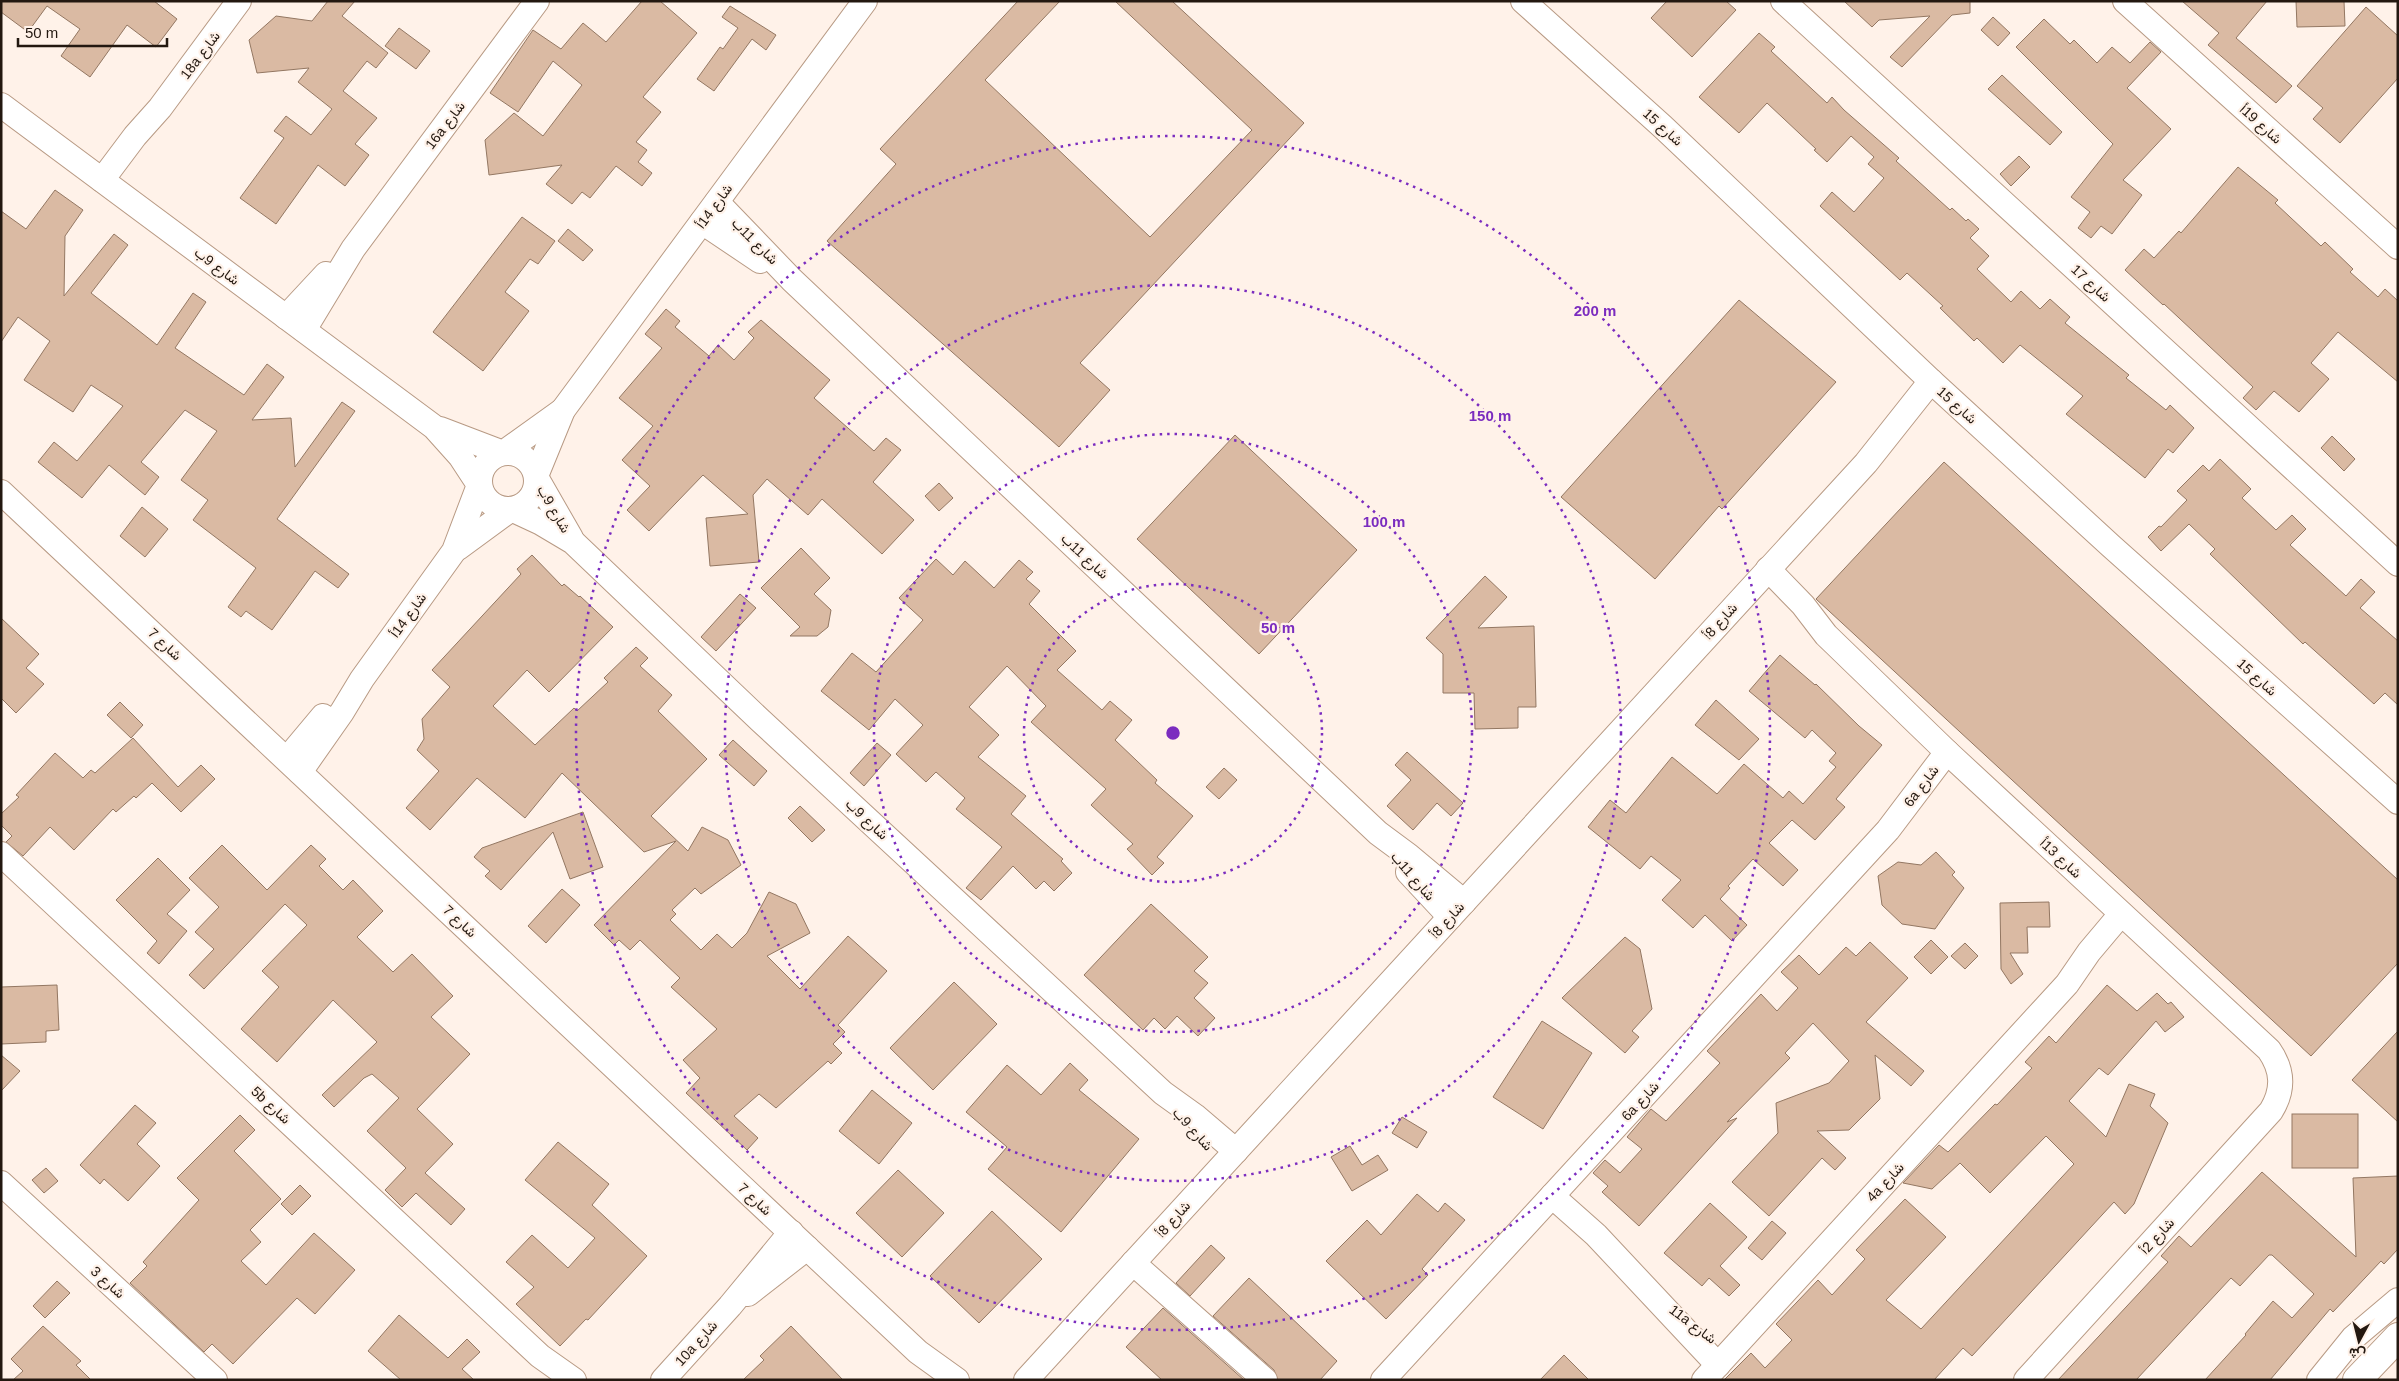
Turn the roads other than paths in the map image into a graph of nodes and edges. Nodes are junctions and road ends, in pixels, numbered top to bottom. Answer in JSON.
{"nodes":[{"id":1,"x":240,"y":1,"type":"edge"},
{"id":2,"x":536,"y":1,"type":"edge"},
{"id":3,"x":865,"y":1,"type":"edge"},
{"id":4,"x":1523,"y":1,"type":"edge"},
{"id":5,"x":1784,"y":1,"type":"edge"},
{"id":6,"x":2125,"y":1,"type":"edge"},
{"id":7,"x":1,"y":105,"type":"edge"},
{"id":8,"x":109,"y":185,"type":"junction"},
{"id":9,"x":717,"y":202,"type":"junction"},
{"id":10,"x":702,"y":222,"type":"junction"},
{"id":11,"x":2398,"y":247,"type":"edge"},
{"id":12,"x":792,"y":280,"type":"junction"},
{"id":13,"x":295,"y":324,"type":"junction"},
{"id":14,"x":1938,"y":387,"type":"junction"},
{"id":15,"x":563,"y":410,"type":"junction"},
{"id":16,"x":434,"y":426,"type":"junction"},
{"id":17,"x":503,"y":453,"type":"junction"},
{"id":18,"x":536,"y":476,"type":"junction"},
{"id":19,"x":479,"y":485,"type":"junction"},
{"id":20,"x":1,"y":492,"type":"edge"},
{"id":21,"x":511,"y":510,"type":"junction"},
{"id":22,"x":573,"y":542,"type":"junction"},
{"id":23,"x":454,"y":551,"type":"junction"},
{"id":24,"x":2398,"y":564,"type":"edge"},
{"id":25,"x":1763,"y":575,"type":"junction"},
{"id":26,"x":1953,"y":757,"type":"junction"},
{"id":27,"x":294,"y":765,"type":"junction"},
{"id":28,"x":2398,"y":802,"type":"edge"},
{"id":29,"x":1,"y":854,"type":"edge"},
{"id":30,"x":1457,"y":909,"type":"junction"},
{"id":31,"x":2128,"y":920,"type":"junction"},
{"id":32,"x":2280,"y":1088,"type":"joint"},
{"id":33,"x":1230,"y":1157,"type":"junction"},
{"id":34,"x":1,"y":1183,"type":"edge"},
{"id":35,"x":1547,"y":1202,"type":"junction"},
{"id":36,"x":799,"y":1240,"type":"junction"},
{"id":37,"x":1133,"y":1263,"type":"junction"},
{"id":38,"x":2398,"y":1300,"type":"edge"},
{"id":39,"x":2398,"y":1337,"type":"edge"},
{"id":40,"x":918,"y":1352,"type":"junction"},
{"id":41,"x":540,"y":1356,"type":"junction"},
{"id":42,"x":1717,"y":1365,"type":"edge"},
{"id":43,"x":215,"y":1380,"type":"edge"},
{"id":44,"x":559,"y":1380,"type":"edge"},
{"id":45,"x":574,"y":1380,"type":"edge"},
{"id":46,"x":663,"y":1380,"type":"edge"},
{"id":47,"x":940,"y":1380,"type":"edge"},
{"id":48,"x":957,"y":1380,"type":"edge"},
{"id":49,"x":1026,"y":1380,"type":"edge"},
{"id":50,"x":1265,"y":1380,"type":"edge"},
{"id":51,"x":1383,"y":1380,"type":"edge"},
{"id":52,"x":2026,"y":1380,"type":"edge"},
{"id":53,"x":2319,"y":1380,"type":"edge"},
{"id":54,"x":2357,"y":1380,"type":"edge"}],
"edges":[{"from":1,"to":8,"type":"street","name":"18a شارع"},
{"from":2,"to":13,"type":"street","name":"16a شارع"},
{"from":3,"to":9,"type":"street","name":"شارع 14أ"},
{"from":4,"to":14,"type":"street","name":"شارع 15"},
{"from":5,"to":24,"type":"street","name":"شارع 17"},
{"from":6,"to":11,"type":"street","name":"شارع 19أ"},
{"from":7,"to":8,"type":"street","name":"شارع 9ب"},
{"from":8,"to":13,"type":"street","name":"شارع 9ب"},
{"from":9,"to":10,"type":"street","name":"شارع 14أ"},
{"from":9,"to":12,"type":"street","name":"شارع 11ب"},
{"from":10,"to":12,"type":"street","name":"شارع 11ب"},
{"from":10,"to":15,"type":"street","name":"شارع 14أ"},
{"from":12,"to":30,"type":"street","name":"شارع 11ب"},
{"from":13,"to":16,"type":"street","name":"شارع 9ب"},
{"from":14,"to":25,"type":"street","name":"شارع 8أ"},
{"from":14,"to":28,"type":"street","name":"شارع 15"},
{"from":15,"to":17,"type":"street","name":"شارع 14أ"},
{"from":15,"to":18,"type":"street","name":"شارع 14أ"},
{"from":16,"to":17,"type":"street","name":"شارع 9ب"},
{"from":16,"to":19,"type":"street","name":"شارع 9ب"},
{"from":17,"to":18,"type":"street"},
{"from":17,"to":19,"type":"street"},
{"from":18,"to":21,"type":"street"},
{"from":18,"to":22,"type":"street","name":"شارع 9ب"},
{"from":19,"to":21,"type":"street"},
{"from":19,"to":23,"type":"street","name":"شارع 14أ"},
{"from":20,"to":27,"type":"street","name":"شارع 7"},
{"from":21,"to":22,"type":"street","name":"شارع 9ب"},
{"from":21,"to":23,"type":"street","name":"شارع 14أ"},
{"from":22,"to":33,"type":"street","name":"شارع 9ب"},
{"from":23,"to":27,"type":"street","name":"شارع 14أ"},
{"from":25,"to":26,"type":"street","name":"شارع 13أ"},
{"from":25,"to":30,"type":"street","name":"شارع 8أ"},
{"from":26,"to":31,"type":"street","name":"شارع 13أ"},
{"from":26,"to":35,"type":"street","name":"6a شارع"},
{"from":27,"to":36,"type":"street","name":"شارع 7"},
{"from":29,"to":41,"type":"street","name":"5b شارع"},
{"from":30,"to":33,"type":"street","name":"شارع 8أ"},
{"from":31,"to":32,"type":"street","name":"شارع 13أ"},
{"from":31,"to":42,"type":"street","name":"4a شارع"},
{"from":32,"to":52,"type":"street","name":"شارع 2أ"},
{"from":33,"to":37,"type":"street","name":"شارع 8أ"},
{"from":34,"to":43,"type":"street","name":"شارع 3"},
{"from":35,"to":42,"type":"street","name":"11a شارع"},
{"from":35,"to":51,"type":"street","name":"6a شارع"},
{"from":36,"to":40,"type":"street","name":"شارع 7"},
{"from":36,"to":46,"type":"street","name":"10a شارع"},
{"from":37,"to":49,"type":"street","name":"شارع 8أ"},
{"from":37,"to":50,"type":"street"},
{"from":38,"to":53,"type":"street"},
{"from":39,"to":54,"type":"main road"},
{"from":40,"to":47,"type":"street","name":"شارع 7"},
{"from":40,"to":48,"type":"street","name":"شارع 7"},
{"from":41,"to":44,"type":"street","name":"5b شارع"},
{"from":41,"to":45,"type":"street","name":"5b شارع"}]}
